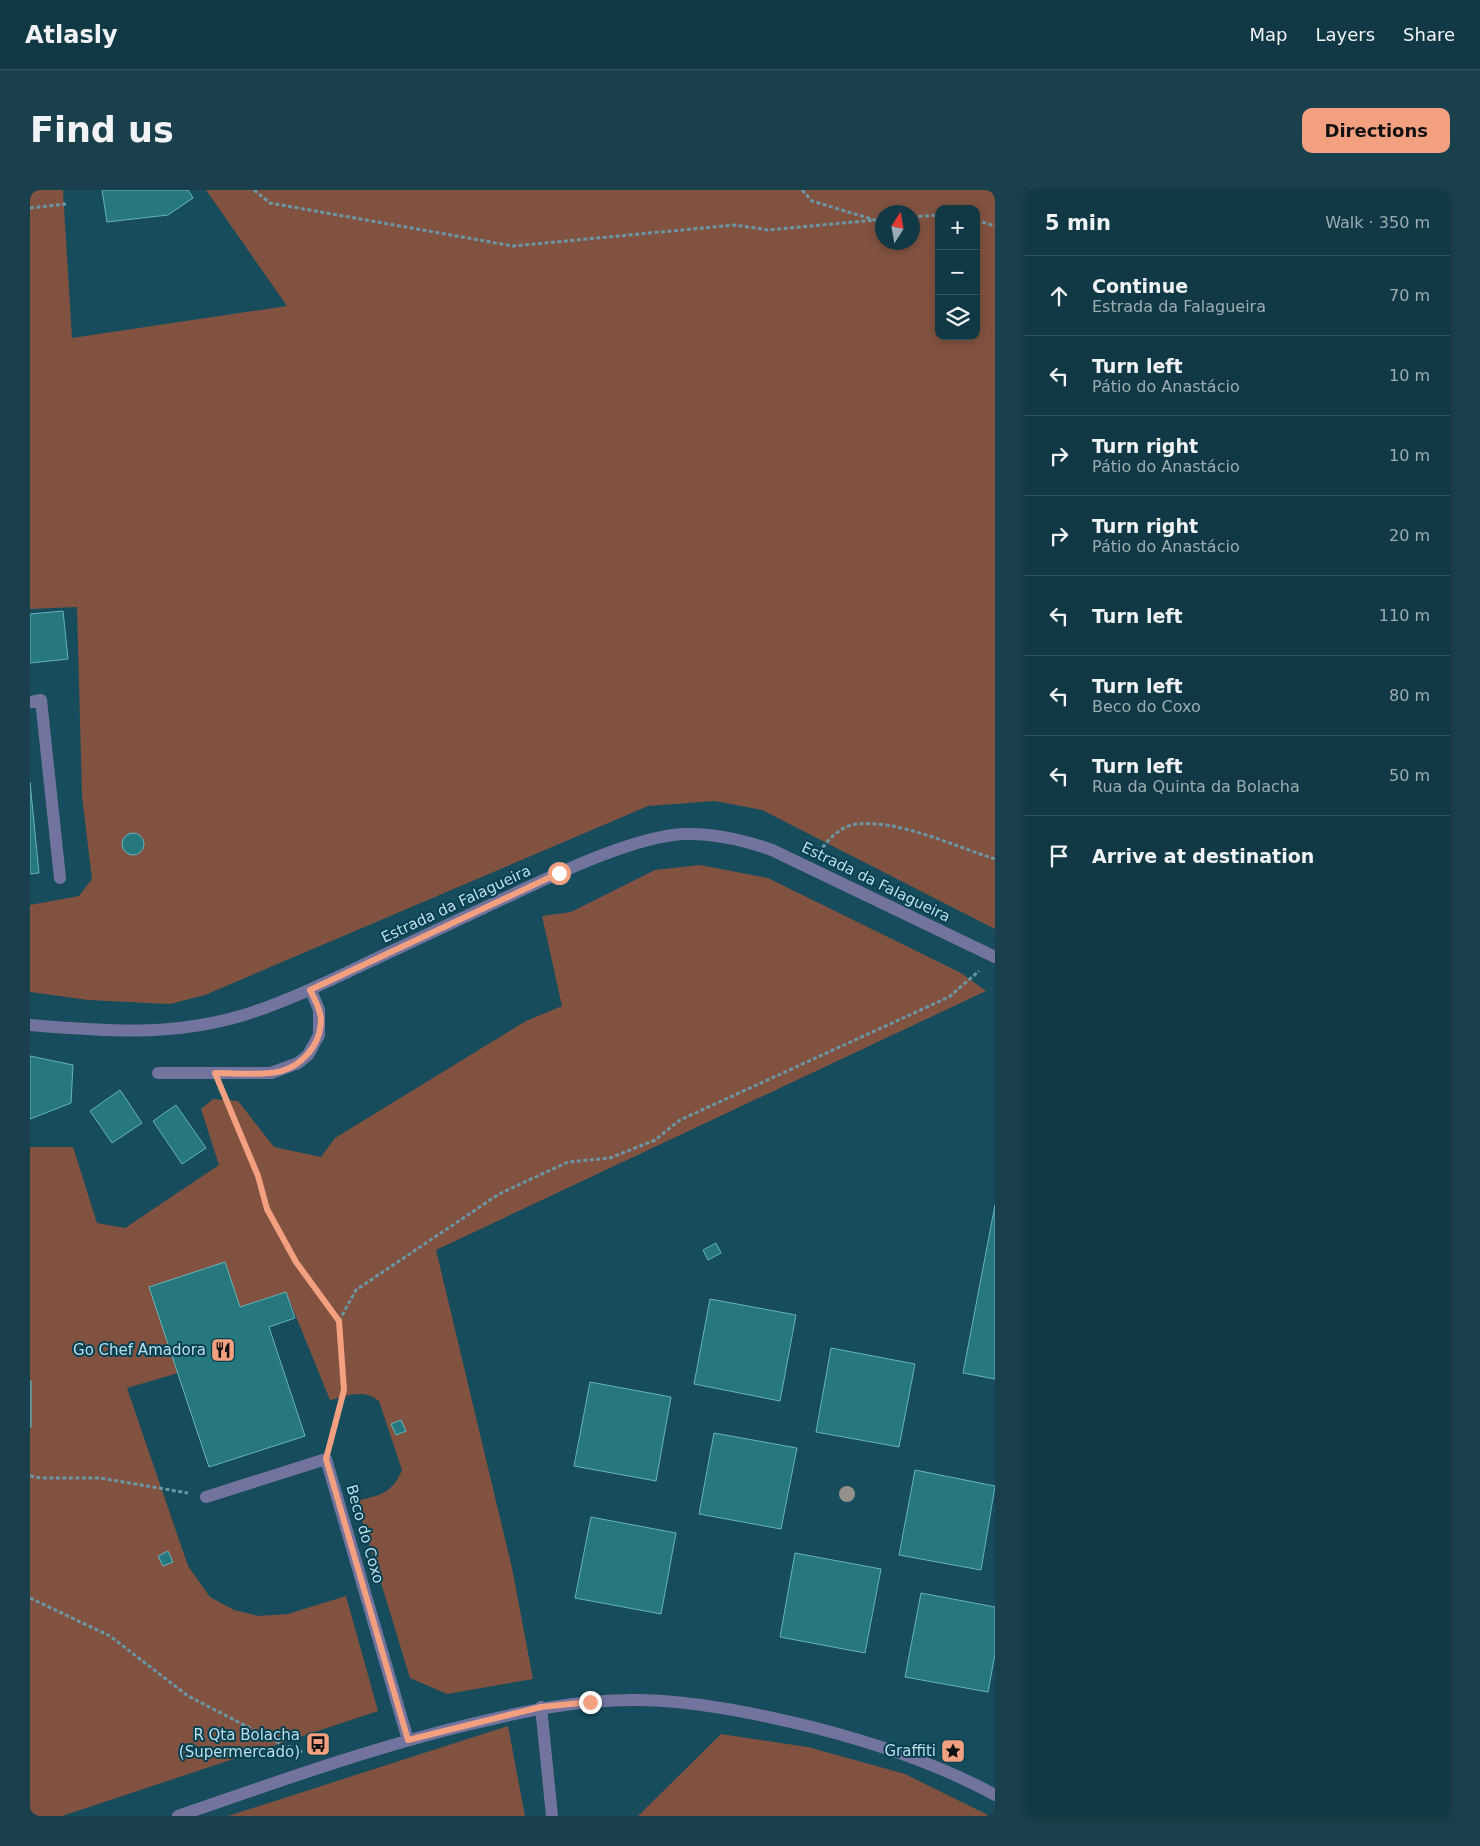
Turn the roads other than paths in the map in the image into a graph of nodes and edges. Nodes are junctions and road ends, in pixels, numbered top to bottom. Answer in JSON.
{"nodes":[{"id":1,"x":35,"y":701,"type":"edge"},
{"id":2,"x":60,"y":878,"type":"dead end"},
{"id":3,"x":995,"y":958,"type":"edge"},
{"id":4,"x":310,"y":990,"type":"junction"},
{"id":5,"x":30,"y":1025,"type":"edge"},
{"id":6,"x":158,"y":1073,"type":"dead end"},
{"id":7,"x":206,"y":1497,"type":"road end"},
{"id":8,"x":541,"y":1707,"type":"junction"},
{"id":9,"x":408,"y":1740,"type":"junction"},
{"id":10,"x":995,"y":1795,"type":"edge"},
{"id":11,"x":178,"y":1816,"type":"edge"},
{"id":12,"x":552,"y":1816,"type":"edge"}],
"edges":[{"from":1,"to":2,"type":"street"},
{"from":3,"to":4,"type":"street","name":"Estrada da Falagueira"},
{"from":4,"to":5,"type":"street","name":"Estrada da Falagueira"},
{"from":4,"to":6,"type":"street"},
{"from":7,"to":9,"type":"street","name":"Beco do Coxo"},
{"from":8,"to":9,"type":"street"},
{"from":8,"to":10,"type":"street"},
{"from":8,"to":12,"type":"street"},
{"from":9,"to":11,"type":"street"}]}
